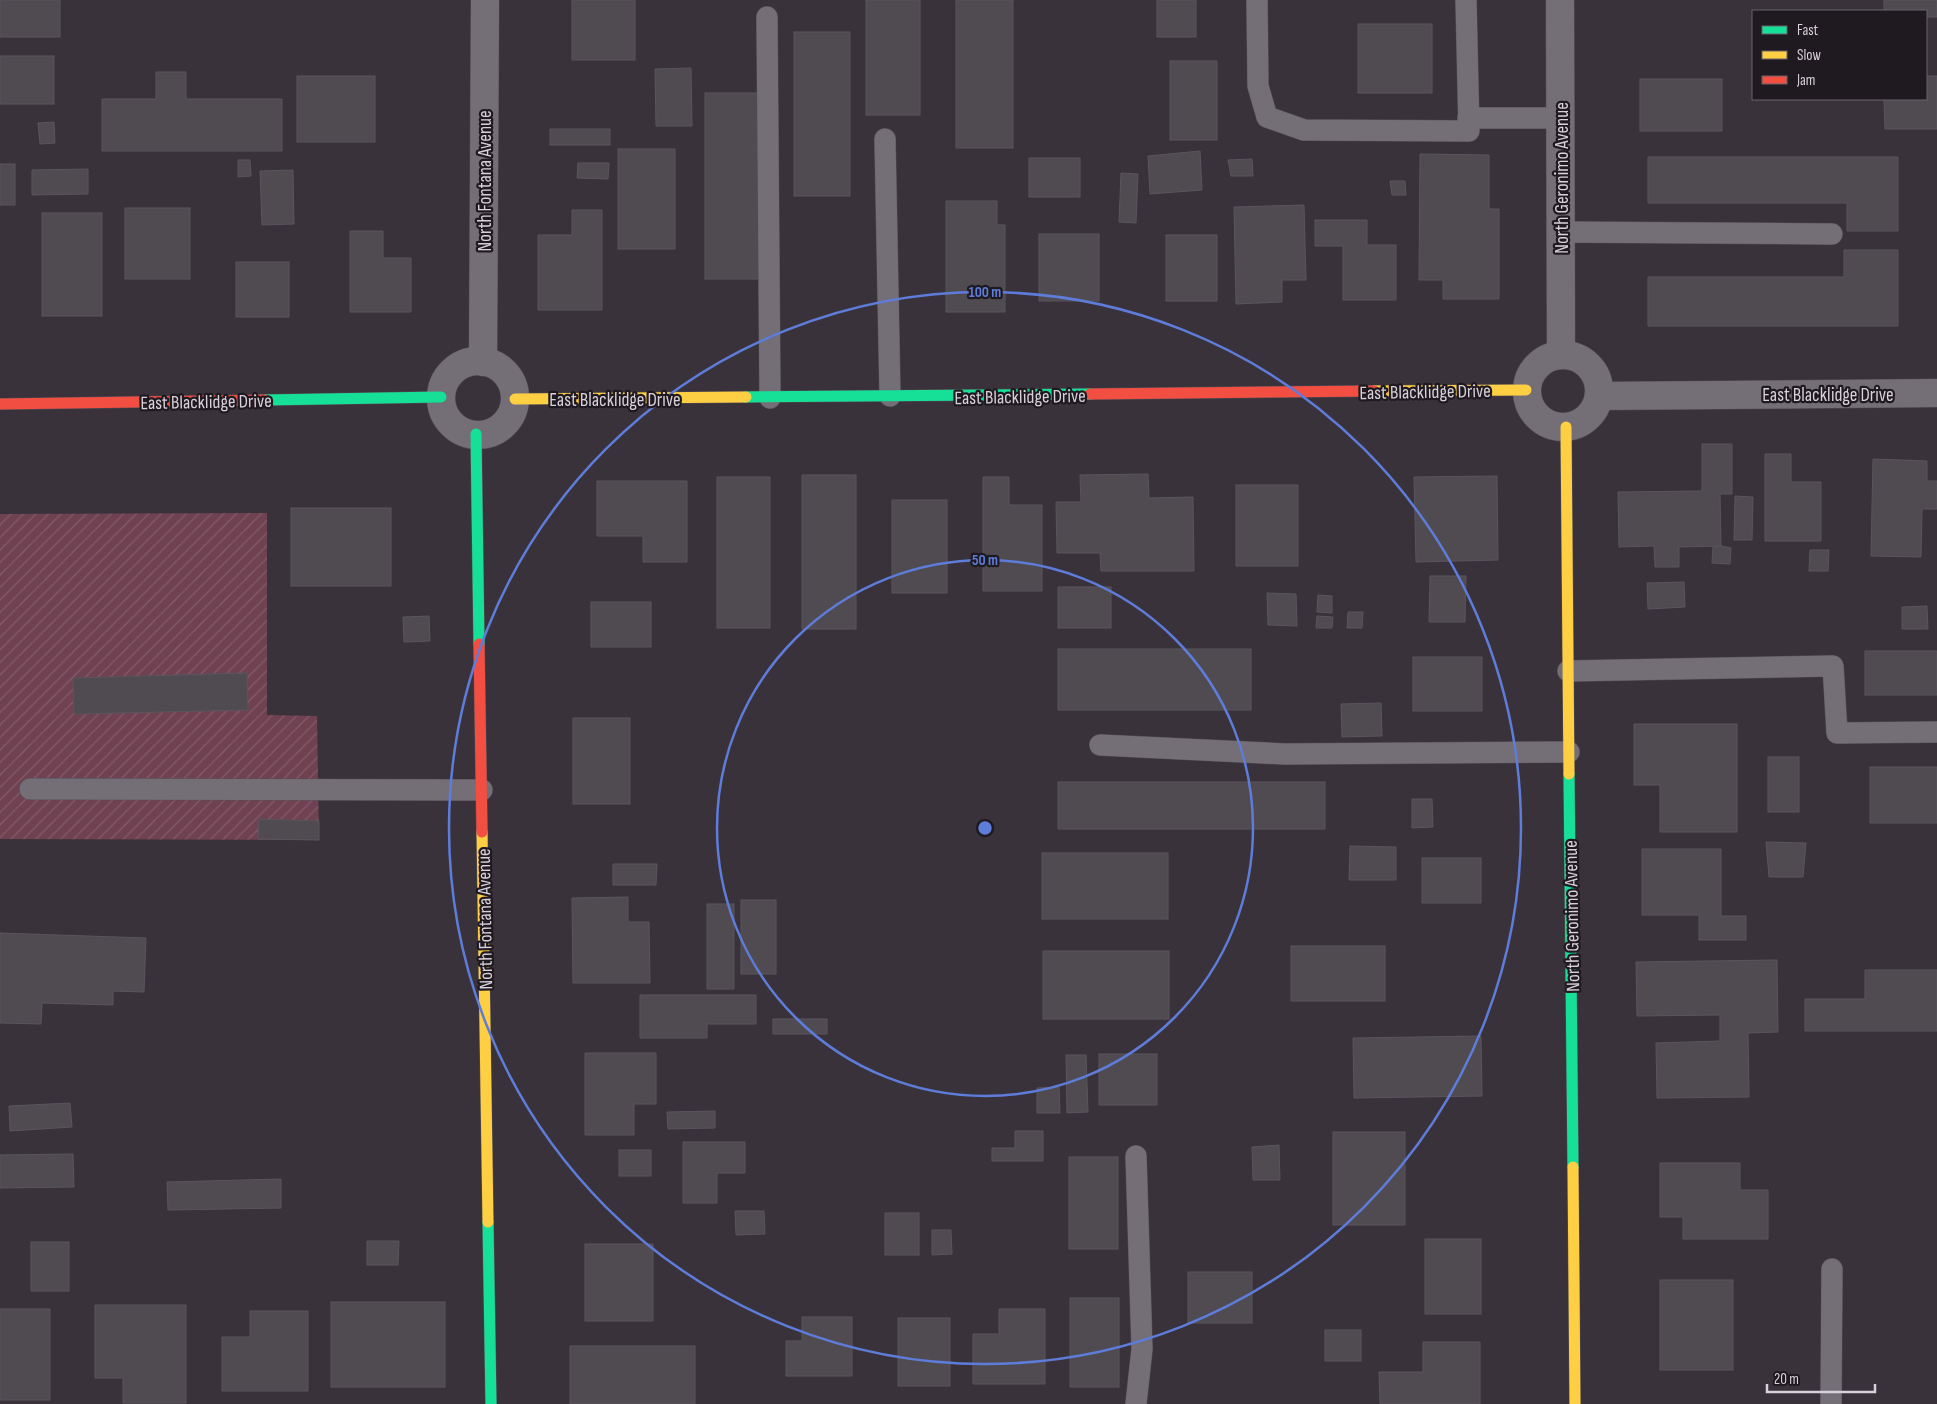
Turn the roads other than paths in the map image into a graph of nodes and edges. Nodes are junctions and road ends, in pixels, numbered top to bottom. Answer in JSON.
{"nodes":[{"id":1,"x":484,"y":0,"type":"edge"},
{"id":2,"x":1257,"y":0,"type":"edge"},
{"id":3,"x":1466,"y":0,"type":"edge"},
{"id":4,"x":1560,"y":0,"type":"edge"},
{"id":5,"x":767,"y":17,"type":"dead end"},
{"id":6,"x":1468,"y":118,"type":"junction"},
{"id":7,"x":1560,"y":118,"type":"junction"},
{"id":8,"x":884,"y":139,"type":"dead end"},
{"id":9,"x":1561,"y":232,"type":"junction"},
{"id":10,"x":1832,"y":234,"type":"dead end"},
{"id":11,"x":1561,"y":355,"type":"junction"},
{"id":12,"x":483,"y":362,"type":"junction"},
{"id":13,"x":1526,"y":390,"type":"junction"},
{"id":14,"x":1937,"y":393,"type":"edge"},
{"id":15,"x":890,"y":396,"type":"junction"},
{"id":16,"x":1599,"y":396,"type":"junction"},
{"id":17,"x":442,"y":397,"type":"junction"},
{"id":18,"x":770,"y":398,"type":"junction"},
{"id":19,"x":515,"y":399,"type":"junction"},
{"id":20,"x":0,"y":404,"type":"edge"},
{"id":21,"x":1566,"y":427,"type":"junction"},
{"id":22,"x":476,"y":434,"type":"junction"},
{"id":23,"x":1568,"y":671,"type":"junction"},
{"id":24,"x":1937,"y":732,"type":"edge"},
{"id":25,"x":1100,"y":745,"type":"dead end"},
{"id":26,"x":1569,"y":752,"type":"junction"},
{"id":27,"x":30,"y":789,"type":"dead end"},
{"id":28,"x":482,"y":790,"type":"junction"},
{"id":29,"x":1136,"y":1156,"type":"dead end"},
{"id":30,"x":1832,"y":1269,"type":"dead end"},
{"id":31,"x":491,"y":1404,"type":"edge"},
{"id":32,"x":1136,"y":1404,"type":"edge"},
{"id":33,"x":1576,"y":1404,"type":"edge"},
{"id":34,"x":1831,"y":1404,"type":"edge"}],
"edges":[{"from":1,"to":12,"type":"street","name":"North Fontana Avenue"},
{"from":2,"to":6,"type":"lane"},
{"from":3,"to":6,"type":"lane"},
{"from":4,"to":7,"type":"street","name":"North Geronimo Avenue"},
{"from":5,"to":18,"type":"lane"},
{"from":6,"to":7,"type":"lane"},
{"from":7,"to":9,"type":"street","name":"North Geronimo Avenue"},
{"from":8,"to":15,"type":"lane"},
{"from":9,"to":10,"type":"lane"},
{"from":9,"to":11,"type":"street","name":"North Geronimo Avenue"},
{"from":11,"to":13,"type":"street"},
{"from":11,"to":16,"type":"street"},
{"from":12,"to":17,"type":"street"},
{"from":12,"to":19,"type":"street"},
{"from":13,"to":15,"type":"street","name":"East Blacklidge Drive"},
{"from":13,"to":21,"type":"street"},
{"from":14,"to":16,"type":"street","name":"East Blacklidge Drive"},
{"from":15,"to":18,"type":"street","name":"East Blacklidge Drive"},
{"from":16,"to":21,"type":"street"},
{"from":17,"to":20,"type":"street","name":"East Blacklidge Drive"},
{"from":17,"to":22,"type":"street"},
{"from":18,"to":19,"type":"street","name":"East Blacklidge Drive"},
{"from":19,"to":22,"type":"street"},
{"from":21,"to":23,"type":"street","name":"North Geronimo Avenue"},
{"from":22,"to":28,"type":"street","name":"North Fontana Avenue"},
{"from":23,"to":24,"type":"lane"},
{"from":23,"to":26,"type":"street","name":"North Geronimo Avenue"},
{"from":25,"to":26,"type":"lane"},
{"from":26,"to":33,"type":"street","name":"North Geronimo Avenue"},
{"from":27,"to":28,"type":"lane"},
{"from":28,"to":31,"type":"street","name":"North Fontana Avenue"},
{"from":29,"to":32,"type":"lane"},
{"from":30,"to":34,"type":"lane"}]}
